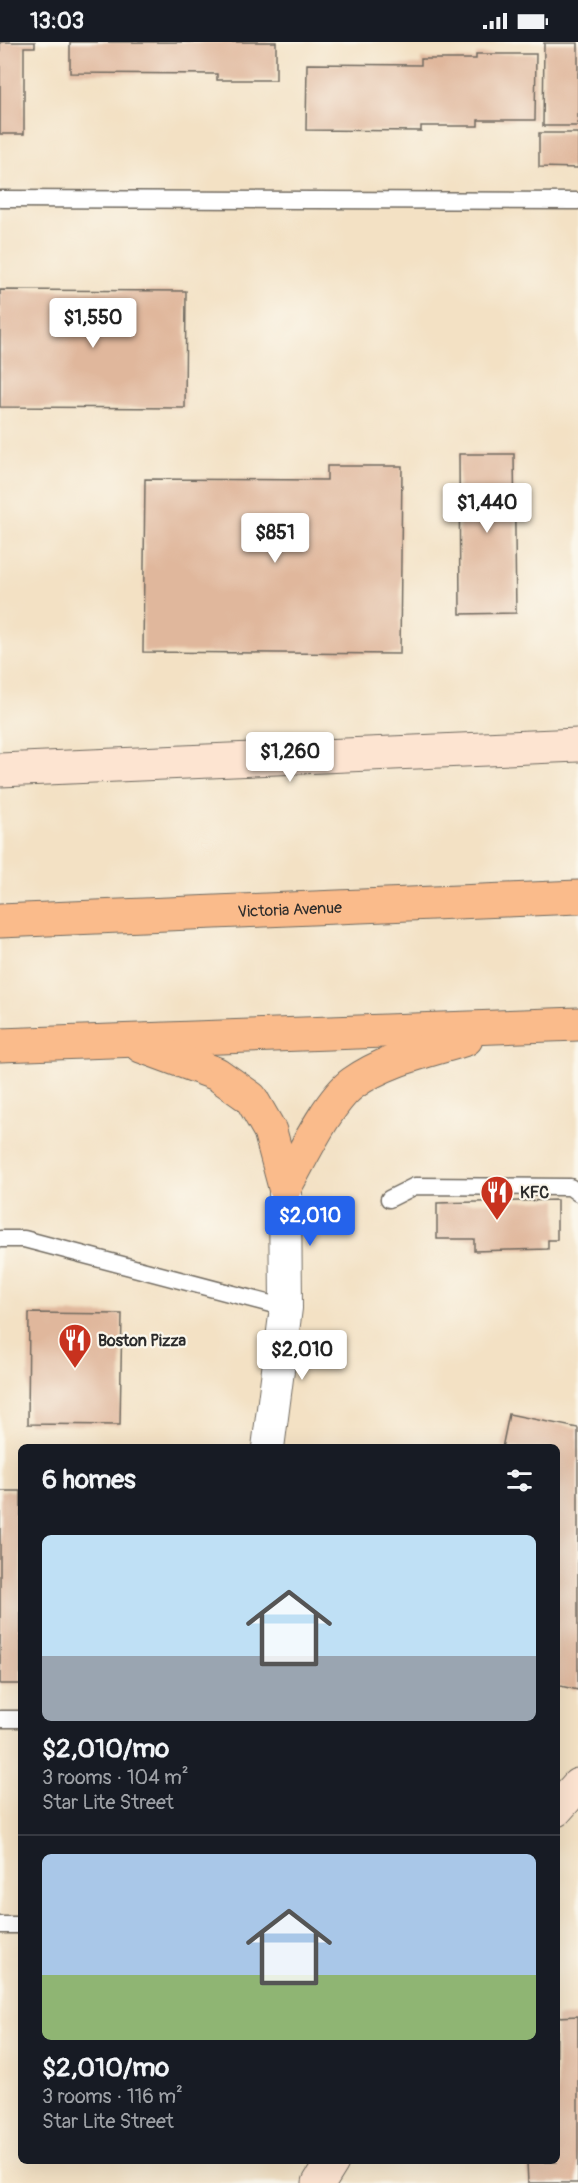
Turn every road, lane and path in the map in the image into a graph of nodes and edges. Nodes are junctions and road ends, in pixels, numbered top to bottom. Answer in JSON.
{"nodes":[{"id":1,"x":0,"y":199,"type":"edge"},
{"id":2,"x":578,"y":201,"type":"edge"},
{"id":3,"x":578,"y":745,"type":"edge"},
{"id":4,"x":0,"y":770,"type":"edge"},
{"id":5,"x":578,"y":897,"type":"edge"},
{"id":6,"x":0,"y":921,"type":"edge"},
{"id":7,"x":578,"y":1024,"type":"edge"},
{"id":8,"x":504,"y":1027,"type":"junction"},
{"id":9,"x":125,"y":1040,"type":"junction"},
{"id":10,"x":0,"y":1045,"type":"edge"},
{"id":11,"x":285,"y":1187,"type":"junction"},
{"id":12,"x":578,"y":1193,"type":"edge"},
{"id":13,"x":389,"y":1199,"type":"dead end"},
{"id":14,"x":0,"y":1239,"type":"edge"},
{"id":15,"x":286,"y":1308,"type":"junction"},
{"id":16,"x":269,"y":1444,"type":"edge"},
{"id":17,"x":0,"y":1719,"type":"edge"},
{"id":18,"x":18,"y":1719,"type":"edge"},
{"id":19,"x":578,"y":1785,"type":"edge"},
{"id":20,"x":560,"y":1805,"type":"edge"},
{"id":21,"x":0,"y":1925,"type":"edge"},
{"id":22,"x":18,"y":1925,"type":"edge"},
{"id":23,"x":331,"y":2164,"type":"edge"},
{"id":24,"x":319,"y":2183,"type":"edge"}],
"edges":[{"from":1,"to":2,"type":"lane"},
{"from":3,"to":4,"type":"street"},
{"from":5,"to":6,"type":"highway","name":"Victoria Avenue"},
{"from":7,"to":8,"type":"highway"},
{"from":8,"to":9,"type":"highway"},
{"from":8,"to":11,"type":"highway"},
{"from":9,"to":10,"type":"highway"},
{"from":9,"to":11,"type":"highway"},
{"from":11,"to":15,"type":"street"},
{"from":12,"to":13,"type":"lane"},
{"from":14,"to":15,"type":"lane"},
{"from":15,"to":16,"type":"street"},
{"from":17,"to":18,"type":"lane"},
{"from":19,"to":20,"type":"street"},
{"from":21,"to":22,"type":"lane"},
{"from":23,"to":24,"type":"street"}]}
